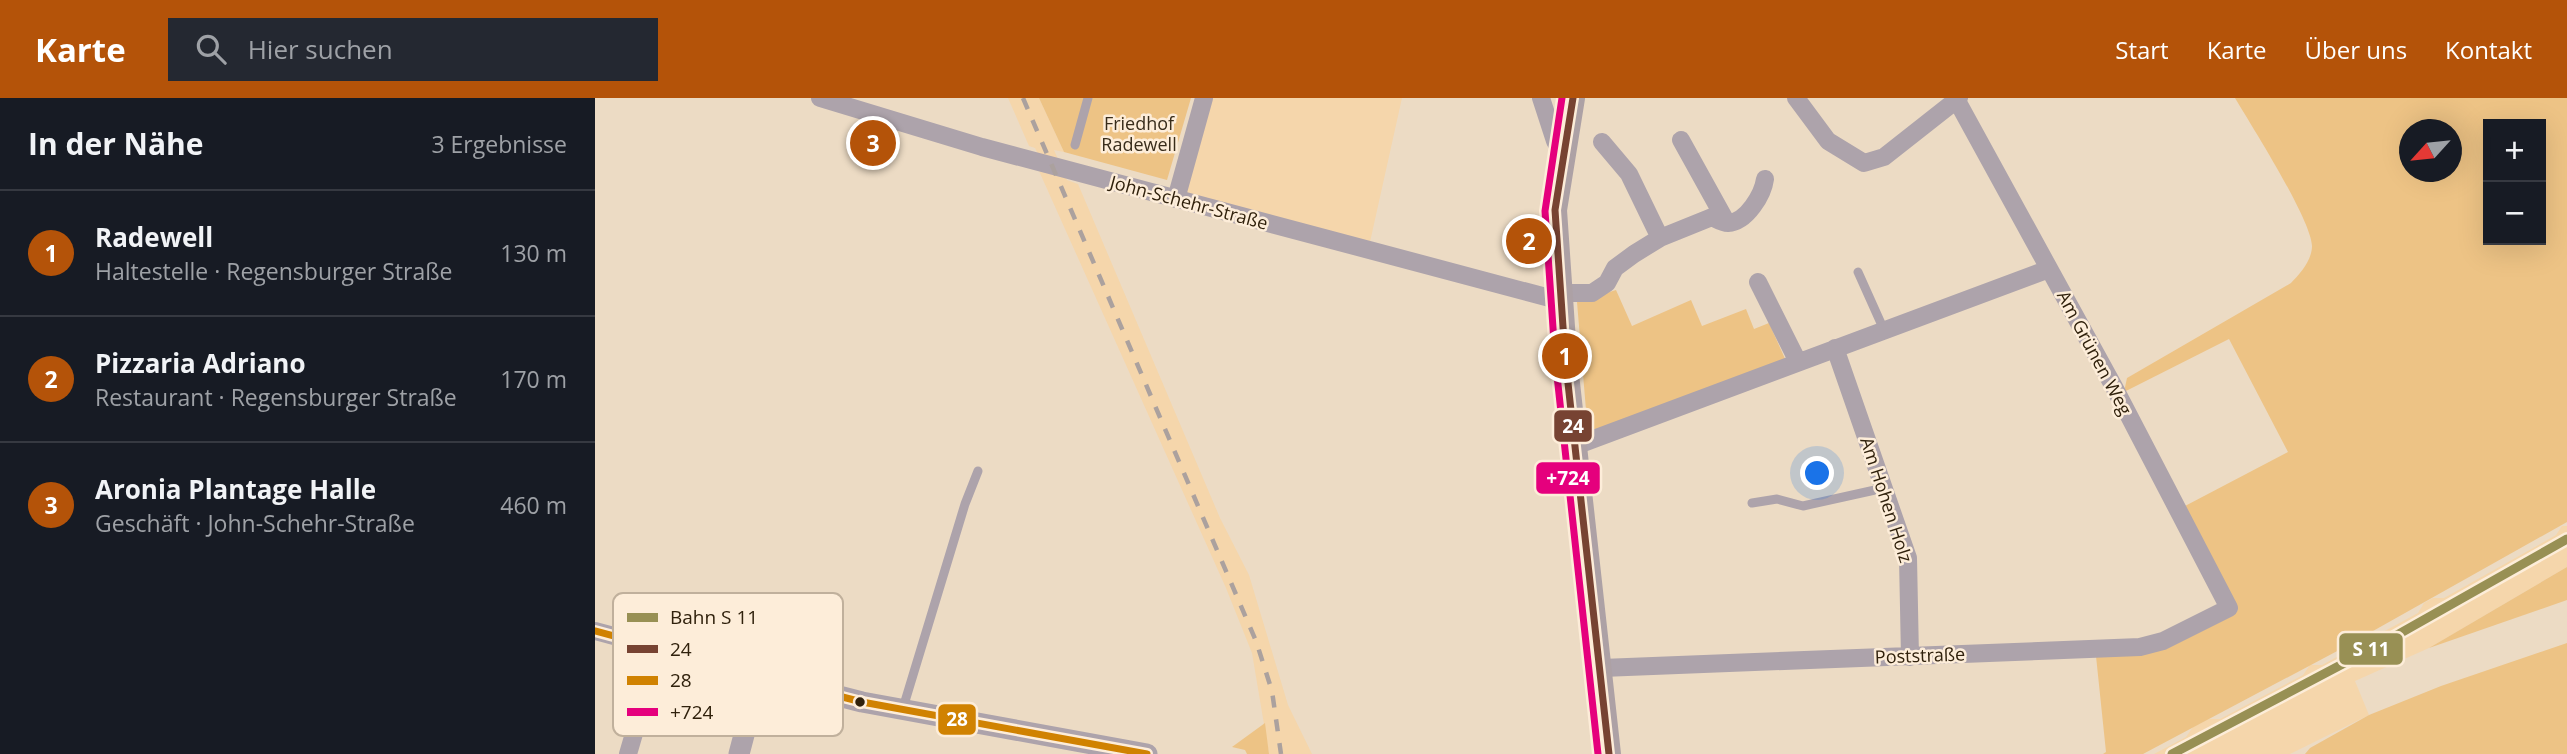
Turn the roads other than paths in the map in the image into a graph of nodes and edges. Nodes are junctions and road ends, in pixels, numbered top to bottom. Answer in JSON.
{"nodes":[{"id":1,"x":820,"y":98,"type":"edge"},
{"id":2,"x":1088,"y":98,"type":"edge"},
{"id":3,"x":1204,"y":98,"type":"edge"},
{"id":4,"x":1541,"y":98,"type":"edge"},
{"id":5,"x":1573,"y":98,"type":"edge"},
{"id":6,"x":1796,"y":98,"type":"edge"},
{"id":7,"x":1957,"y":99,"type":"edge"},
{"id":8,"x":1681,"y":141,"type":"dead end"},
{"id":9,"x":1602,"y":142,"type":"dead end"},
{"id":10,"x":1075,"y":145,"type":"dead end"},
{"id":11,"x":1563,"y":155,"type":"junction"},
{"id":12,"x":1765,"y":179,"type":"dead end"},
{"id":13,"x":1176,"y":199,"type":"junction"},
{"id":14,"x":1727,"y":223,"type":"junction"},
{"id":15,"x":1660,"y":238,"type":"junction"},
{"id":16,"x":2049,"y":269,"type":"junction"},
{"id":17,"x":1858,"y":272,"type":"dead end"},
{"id":18,"x":1758,"y":282,"type":"dead end"},
{"id":19,"x":1560,"y":297,"type":"junction"},
{"id":20,"x":1884,"y":330,"type":"junction"},
{"id":21,"x":1836,"y":348,"type":"junction"},
{"id":22,"x":1798,"y":362,"type":"junction"},
{"id":23,"x":1576,"y":446,"type":"junction"},
{"id":24,"x":978,"y":471,"type":"dead end"},
{"id":25,"x":1884,"y":488,"type":"junction"},
{"id":26,"x":1752,"y":503,"type":"dead end"},
{"id":27,"x":2229,"y":608,"type":"joint"},
{"id":28,"x":595,"y":631,"type":"edge"},
{"id":29,"x":613,"y":636,"type":"edge"},
{"id":30,"x":1910,"y":656,"type":"junction"},
{"id":31,"x":1602,"y":668,"type":"junction"},
{"id":32,"x":843,"y":696,"type":"edge"},
{"id":33,"x":902,"y":710,"type":"junction"},
{"id":34,"x":633,"y":736,"type":"edge"},
{"id":35,"x":745,"y":736,"type":"edge"},
{"id":36,"x":628,"y":754,"type":"edge"},
{"id":37,"x":739,"y":754,"type":"edge"},
{"id":38,"x":1147,"y":754,"type":"edge"},
{"id":39,"x":1609,"y":754,"type":"edge"}],
"edges":[{"from":1,"to":13,"type":"street","name":"John-Schehr-Straße"},
{"from":2,"to":10,"type":"lane"},
{"from":3,"to":13,"type":"street"},
{"from":4,"to":11,"type":"street"},
{"from":5,"to":11,"type":"main road"},
{"from":6,"to":7,"type":"street"},
{"from":7,"to":16,"type":"street","name":"Am Grünen Weg"},
{"from":8,"to":14,"type":"street"},
{"from":9,"to":15,"type":"street"},
{"from":11,"to":19,"type":"main road"},
{"from":12,"to":14,"type":"street"},
{"from":13,"to":19,"type":"street","name":"John-Schehr-Straße"},
{"from":14,"to":15,"type":"street","name":"John-Schehr-Straße"},
{"from":15,"to":19,"type":"street","name":"John-Schehr-Straße"},
{"from":16,"to":20,"type":"street"},
{"from":16,"to":27,"type":"street","name":"Am Grünen Weg"},
{"from":17,"to":20,"type":"lane"},
{"from":18,"to":22,"type":"street"},
{"from":19,"to":23,"type":"main road"},
{"from":20,"to":21,"type":"street"},
{"from":21,"to":22,"type":"street"},
{"from":21,"to":25,"type":"street","name":"Am Hohen Holz"},
{"from":22,"to":23,"type":"street"},
{"from":23,"to":31,"type":"main road"},
{"from":24,"to":33,"type":"lane"},
{"from":25,"to":26,"type":"lane"},
{"from":25,"to":30,"type":"street","name":"Am Hohen Holz"},
{"from":27,"to":30,"type":"street","name":"Poststraße"},
{"from":28,"to":29,"type":"street"},
{"from":30,"to":31,"type":"street","name":"Poststraße"},
{"from":31,"to":39,"type":"main road"},
{"from":32,"to":33,"type":"street"},
{"from":33,"to":38,"type":"street"},
{"from":34,"to":36,"type":"street"},
{"from":35,"to":37,"type":"street"}]}
